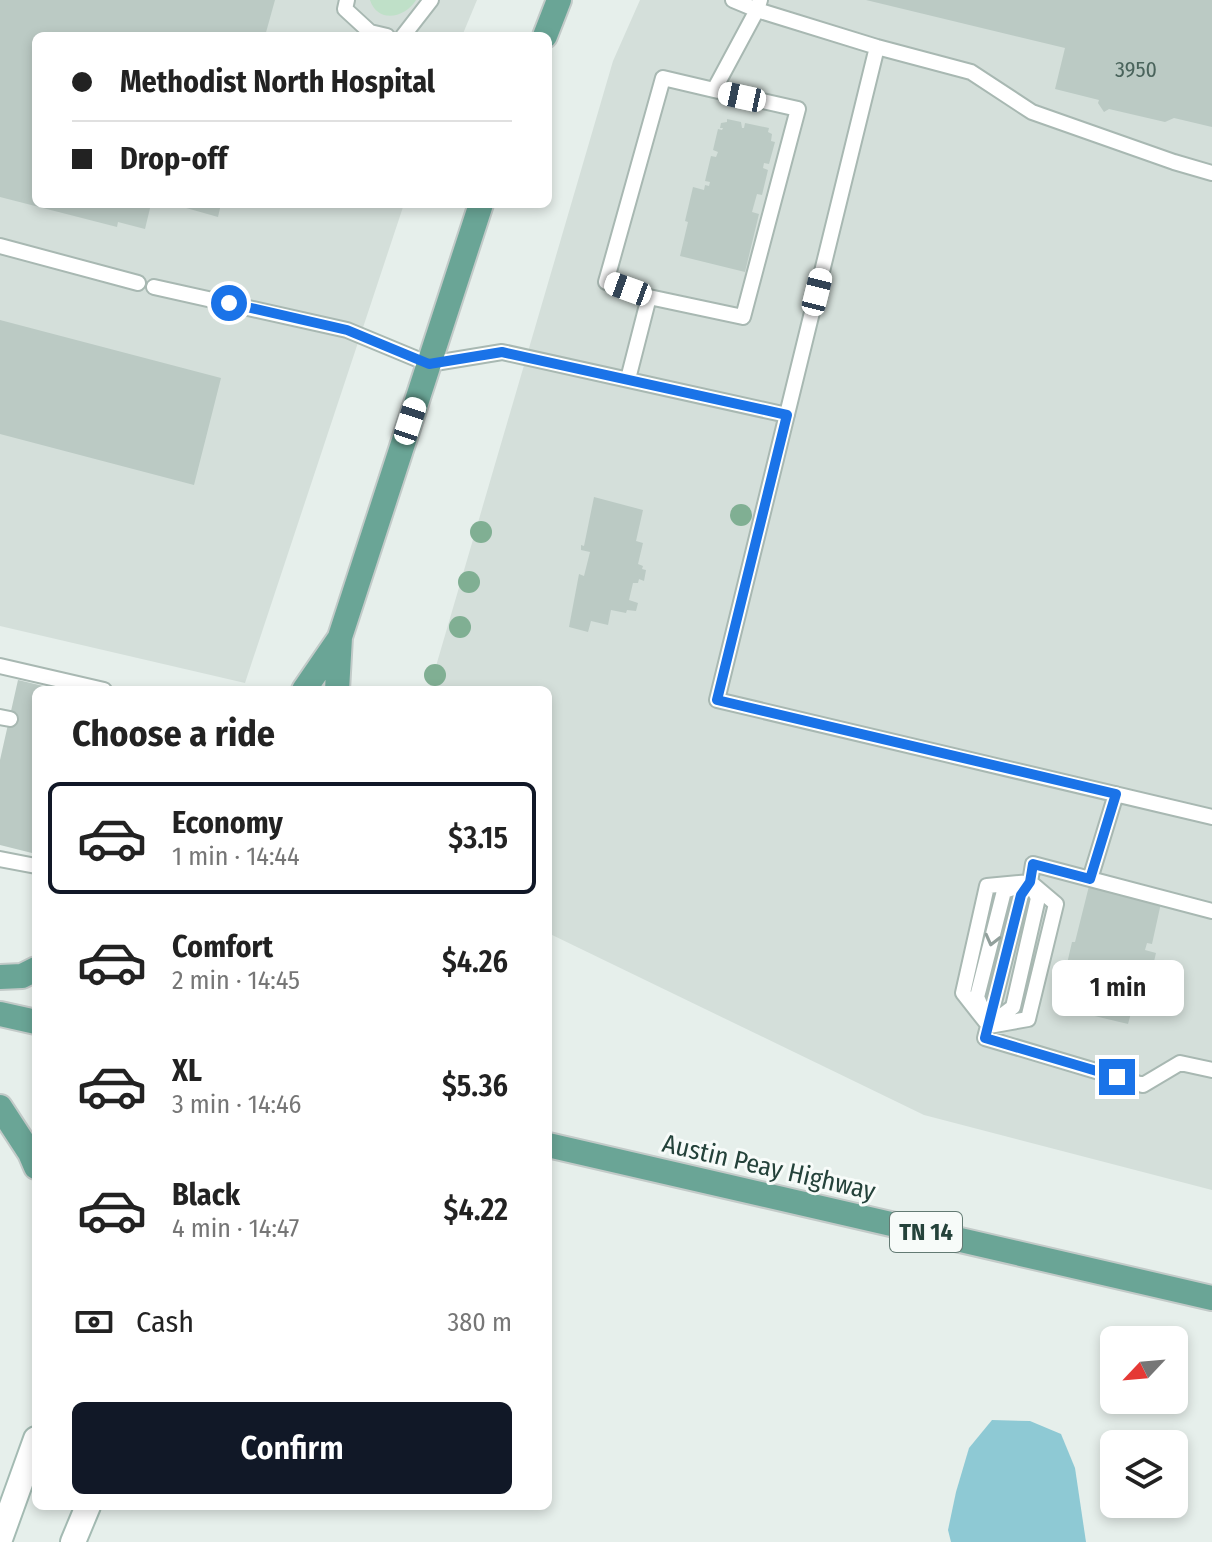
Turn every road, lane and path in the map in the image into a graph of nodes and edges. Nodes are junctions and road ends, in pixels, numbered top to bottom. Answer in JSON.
{"nodes":[{"id":1,"x":347,"y":0,"type":"edge"},
{"id":2,"x":431,"y":0,"type":"edge"},
{"id":3,"x":559,"y":0,"type":"edge"},
{"id":4,"x":733,"y":0,"type":"edge"},
{"id":5,"x":759,"y":5,"type":"edge"},
{"id":6,"x":370,"y":32,"type":"edge"},
{"id":7,"x":406,"y":32,"type":"edge"},
{"id":8,"x":547,"y":32,"type":"edge"},
{"id":9,"x":877,"y":47,"type":"junction"},
{"id":10,"x":714,"y":90,"type":"junction"},
{"id":11,"x":1212,"y":173,"type":"edge"},
{"id":12,"x":480,"y":208,"type":"edge"},
{"id":13,"x":0,"y":246,"type":"edge"},
{"id":14,"x":138,"y":283,"type":"dead end"},
{"id":15,"x":154,"y":287,"type":"dead end"},
{"id":16,"x":649,"y":297,"type":"junction"},
{"id":17,"x":429,"y":364,"type":"junction"},
{"id":18,"x":628,"y":379,"type":"junction"},
{"id":19,"x":787,"y":415,"type":"junction"},
{"id":20,"x":340,"y":637,"type":"junction"},
{"id":21,"x":0,"y":666,"type":"edge"},
{"id":22,"x":87,"y":686,"type":"edge"},
{"id":23,"x":307,"y":686,"type":"edge"},
{"id":24,"x":337,"y":686,"type":"edge"},
{"id":25,"x":1116,"y":794,"type":"junction"},
{"id":26,"x":1212,"y":817,"type":"edge"},
{"id":27,"x":0,"y":859,"type":"edge"},
{"id":28,"x":32,"y":865,"type":"edge"},
{"id":29,"x":1090,"y":879,"type":"junction"},
{"id":30,"x":1030,"y":882,"type":"junction"},
{"id":31,"x":1212,"y":911,"type":"edge"},
{"id":32,"x":32,"y":971,"type":"edge"},
{"id":33,"x":0,"y":977,"type":"edge"},
{"id":34,"x":0,"y":1014,"type":"edge"},
{"id":35,"x":32,"y":1021,"type":"edge"},
{"id":36,"x":989,"y":1026,"type":"junction"},
{"id":37,"x":1212,"y":1070,"type":"edge"},
{"id":38,"x":0,"y":1107,"type":"edge"},
{"id":39,"x":556,"y":1150,"type":"edge"},
{"id":40,"x":32,"y":1158,"type":"edge"},
{"id":41,"x":1212,"y":1298,"type":"edge"},
{"id":42,"x":32,"y":1450,"type":"edge"},
{"id":43,"x":86,"y":1510,"type":"edge"},
{"id":44,"x":0,"y":1539,"type":"edge"},
{"id":45,"x":73,"y":1542,"type":"edge"}],
"edges":[{"from":1,"to":6,"type":"lane"},
{"from":2,"to":7,"type":"lane"},
{"from":3,"to":8,"type":"main road"},
{"from":4,"to":5,"type":"lane"},
{"from":5,"to":9,"type":"lane"},
{"from":5,"to":10,"type":"lane"},
{"from":9,"to":11,"type":"lane"},
{"from":9,"to":19,"type":"lane"},
{"from":10,"to":16,"type":"lane"},
{"from":10,"to":16,"type":"lane"},
{"from":12,"to":17,"type":"main road"},
{"from":13,"to":14,"type":"lane"},
{"from":15,"to":17,"type":"lane"},
{"from":16,"to":18,"type":"lane"},
{"from":17,"to":18,"type":"lane"},
{"from":17,"to":20,"type":"main road"},
{"from":18,"to":19,"type":"lane"},
{"from":19,"to":25,"type":"lane"},
{"from":20,"to":23,"type":"main road"},
{"from":20,"to":24,"type":"main road"},
{"from":21,"to":22,"type":"lane"},
{"from":25,"to":26,"type":"lane"},
{"from":25,"to":29,"type":"lane"},
{"from":27,"to":28,"type":"lane"},
{"from":29,"to":30,"type":"lane"},
{"from":29,"to":31,"type":"lane"},
{"from":30,"to":36,"type":"lane"},
{"from":30,"to":36,"type":"lane"},
{"from":30,"to":36,"type":"lane","one_way":true},
{"from":32,"to":33,"type":"main road"},
{"from":34,"to":35,"type":"main road"},
{"from":36,"to":37,"type":"lane"},
{"from":38,"to":40,"type":"main road"},
{"from":39,"to":41,"type":"main road","name":"Austin Peay Highway","number":"TN 14"},
{"from":42,"to":44,"type":"main road"},
{"from":43,"to":45,"type":"main road"}]}
